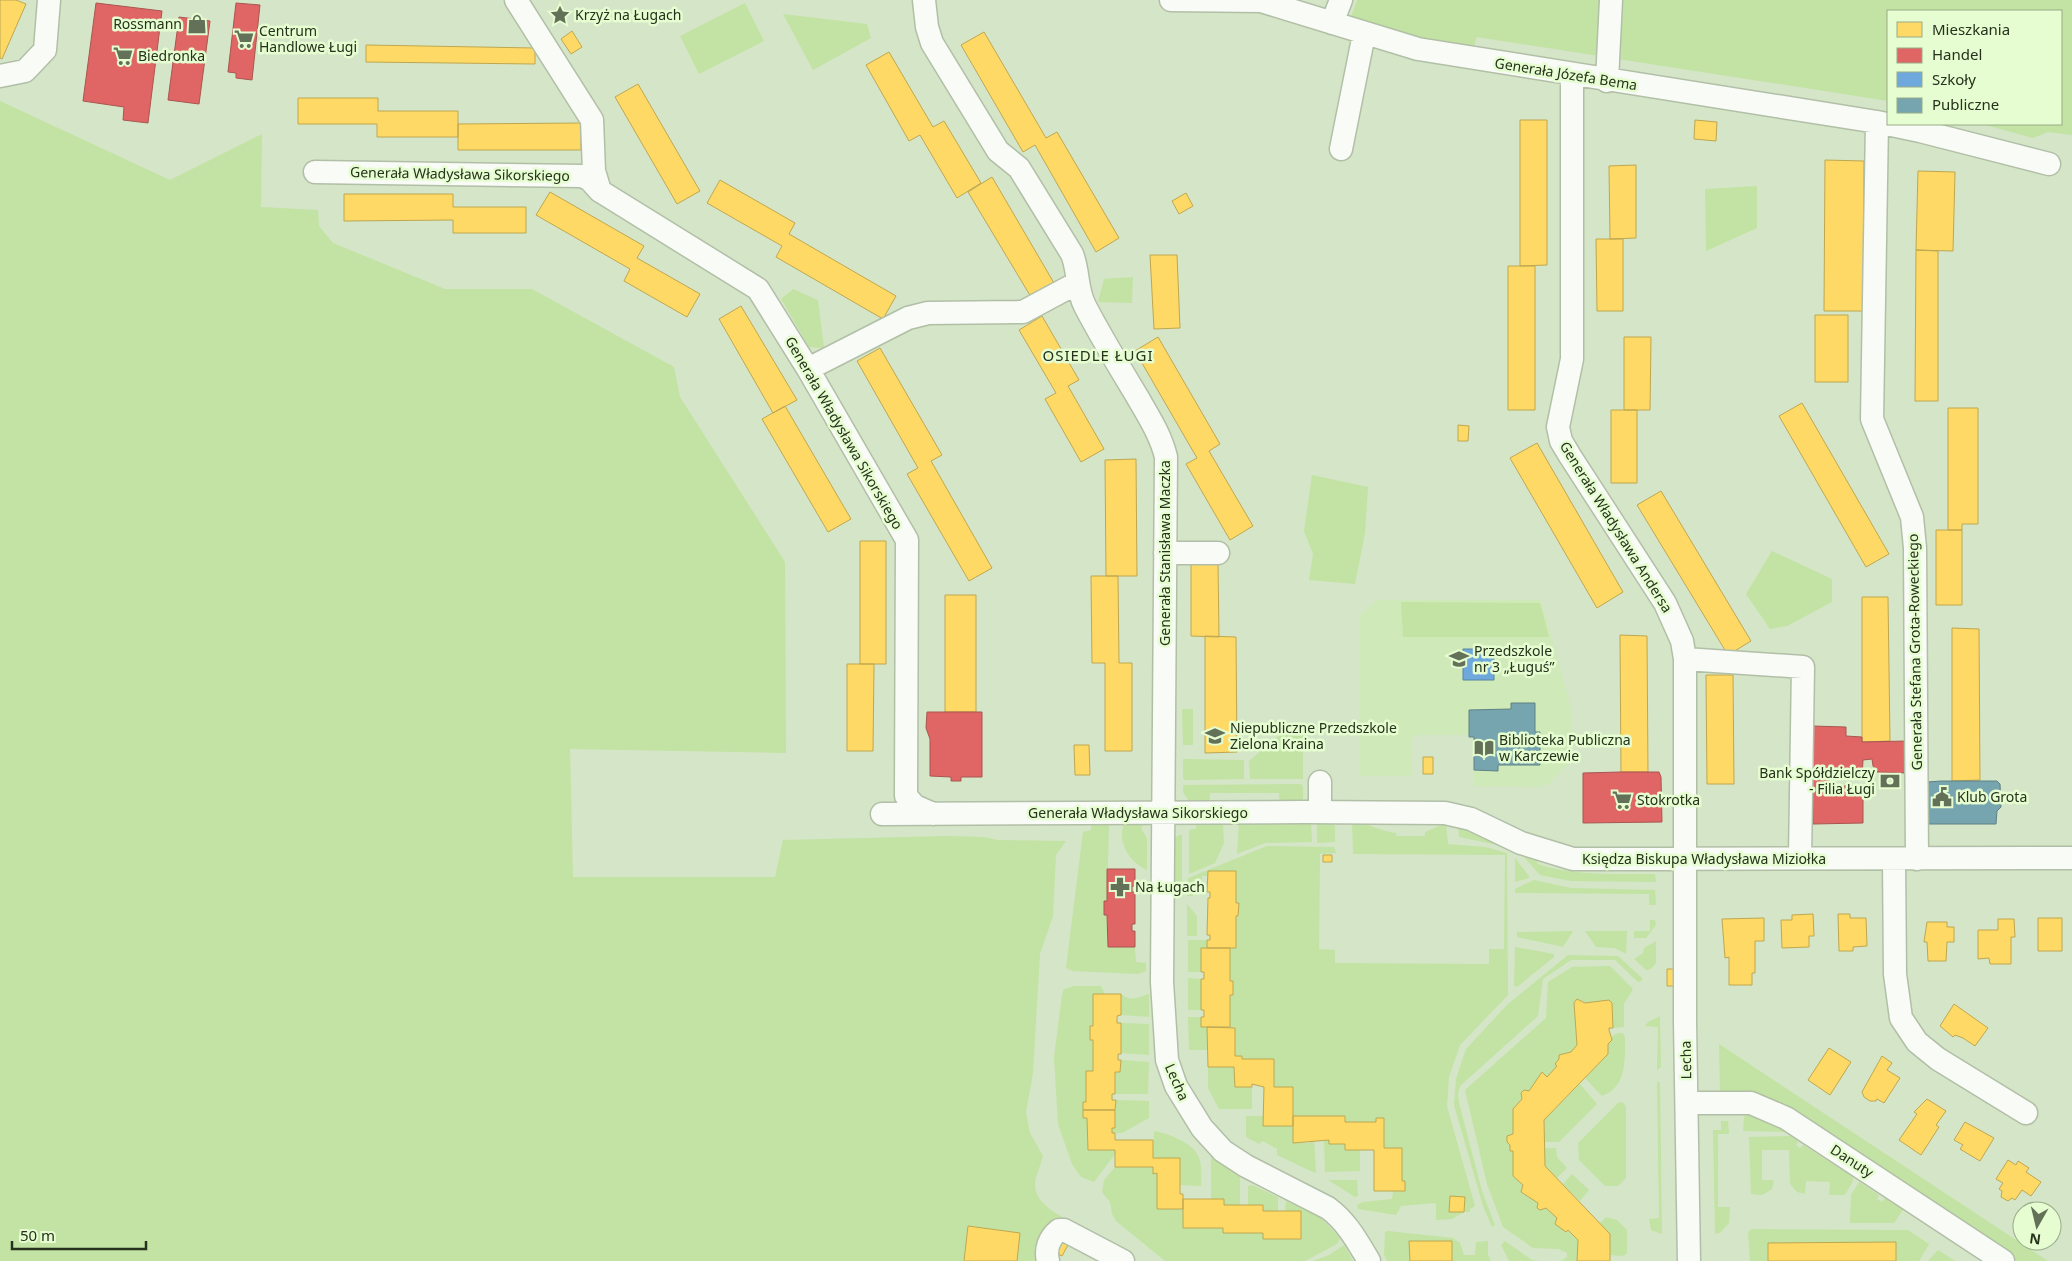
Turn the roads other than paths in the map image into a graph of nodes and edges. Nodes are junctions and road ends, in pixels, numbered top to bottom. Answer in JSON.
{"nodes":[{"id":1,"x":49,"y":0,"type":"edge"},
{"id":2,"x":516,"y":0,"type":"edge"},
{"id":3,"x":924,"y":0,"type":"edge"},
{"id":4,"x":1171,"y":0,"type":"edge"},
{"id":5,"x":1341,"y":0,"type":"edge"},
{"id":6,"x":1611,"y":0,"type":"edge"},
{"id":7,"x":1332,"y":23,"type":"junction"},
{"id":8,"x":1364,"y":34,"type":"junction"},
{"id":9,"x":1572,"y":75,"type":"junction"},
{"id":10,"x":0,"y":76,"type":"edge"},
{"id":11,"x":1607,"y":81,"type":"junction"},
{"id":12,"x":1878,"y":122,"type":"junction"},
{"id":13,"x":1887,"y":124,"type":"edge"},
{"id":14,"x":1890,"y":125,"type":"edge"},
{"id":15,"x":1341,"y":149,"type":"dead end"},
{"id":16,"x":2049,"y":164,"type":"dead end"},
{"id":17,"x":315,"y":172,"type":"dead end"},
{"id":18,"x":600,"y":191,"type":"junction"},
{"id":19,"x":1077,"y":283,"type":"junction"},
{"id":20,"x":808,"y":369,"type":"junction"},
{"id":21,"x":1165,"y":553,"type":"junction"},
{"id":22,"x":1218,"y":553,"type":"dead end"},
{"id":23,"x":1685,"y":660,"type":"junction"},
{"id":24,"x":1320,"y":782,"type":"dead end"},
{"id":25,"x":1320,"y":812,"type":"junction"},
{"id":26,"x":1344,"y":812,"type":"joint"},
{"id":27,"x":1163,"y":813,"type":"junction"},
{"id":28,"x":882,"y":814,"type":"dead end"},
{"id":29,"x":933,"y":814,"type":"junction"},
{"id":30,"x":1800,"y":858,"type":"junction"},
{"id":31,"x":2072,"y":858,"type":"edge"},
{"id":32,"x":1686,"y":859,"type":"junction"},
{"id":33,"x":1894,"y":859,"type":"junction"},
{"id":34,"x":1917,"y":859,"type":"junction"},
{"id":35,"x":1687,"y":1103,"type":"junction"},
{"id":36,"x":2026,"y":1113,"type":"dead end"},
{"id":37,"x":1048,"y":1261,"type":"edge"},
{"id":38,"x":1123,"y":1261,"type":"edge"},
{"id":39,"x":1369,"y":1261,"type":"edge"},
{"id":40,"x":1689,"y":1261,"type":"edge"},
{"id":41,"x":2003,"y":1261,"type":"edge"}],
"edges":[{"from":1,"to":10,"type":"street"},
{"from":2,"to":18,"type":"street"},
{"from":3,"to":19,"type":"street","name":"Generała Stanisława Maczka"},
{"from":4,"to":7,"type":"street","name":"Generała Józefa Bema"},
{"from":5,"to":7,"type":"street"},
{"from":6,"to":11,"type":"street"},
{"from":7,"to":8,"type":"street","name":"Generała Józefa Bema"},
{"from":8,"to":9,"type":"street","name":"Generała Józefa Bema"},
{"from":8,"to":15,"type":"street"},
{"from":9,"to":11,"type":"street","name":"Generała Józefa Bema"},
{"from":9,"to":23,"type":"street","name":"Generała Władysława Andersa"},
{"from":11,"to":12,"type":"street","name":"Generała Józefa Bema"},
{"from":12,"to":13,"type":"street","name":"Generała Józefa Bema"},
{"from":12,"to":34,"type":"street","name":"Generała Stefana Grota-Roweckiego"},
{"from":14,"to":16,"type":"street","name":"Generała Józefa Bema"},
{"from":17,"to":18,"type":"street","name":"Generała Władysława Sikorskiego"},
{"from":18,"to":20,"type":"street","name":"Generała Władysława Sikorskiego"},
{"from":19,"to":20,"type":"street"},
{"from":19,"to":21,"type":"street","name":"Generała Stanisława Maczka"},
{"from":20,"to":29,"type":"street","name":"Generała Władysława Sikorskiego"},
{"from":21,"to":22,"type":"street"},
{"from":21,"to":27,"type":"street","name":"Generała Stanisława Maczka"},
{"from":23,"to":30,"type":"street"},
{"from":23,"to":32,"type":"street","name":"Generała Władysława Andersa"},
{"from":24,"to":25,"type":"street"},
{"from":25,"to":26,"type":"street","name":"Generała Władysława Sikorskiego"},
{"from":25,"to":27,"type":"street","name":"Generała Władysława Sikorskiego"},
{"from":26,"to":32,"type":"street","name":"Księdza Biskupa Władysława Miziołka"},
{"from":27,"to":29,"type":"street","name":"Generała Władysława Sikorskiego"},
{"from":27,"to":39,"type":"street","name":"Lecha"},
{"from":28,"to":29,"type":"street","name":"Generała Władysława Sikorskiego"},
{"from":30,"to":32,"type":"street","name":"Księdza Biskupa Władysława Miziołka"},
{"from":30,"to":33,"type":"street","name":"Księdza Biskupa Władysława Miziołka"},
{"from":31,"to":34,"type":"street","name":"Księdza Biskupa Władysława Miziołka"},
{"from":32,"to":35,"type":"street","name":"Lecha"},
{"from":33,"to":34,"type":"street","name":"Księdza Biskupa Władysława Miziołka"},
{"from":33,"to":36,"type":"street"},
{"from":35,"to":40,"type":"street","name":"Lecha"},
{"from":35,"to":41,"type":"street","name":"Danuty"},
{"from":37,"to":38,"type":"street"}]}
